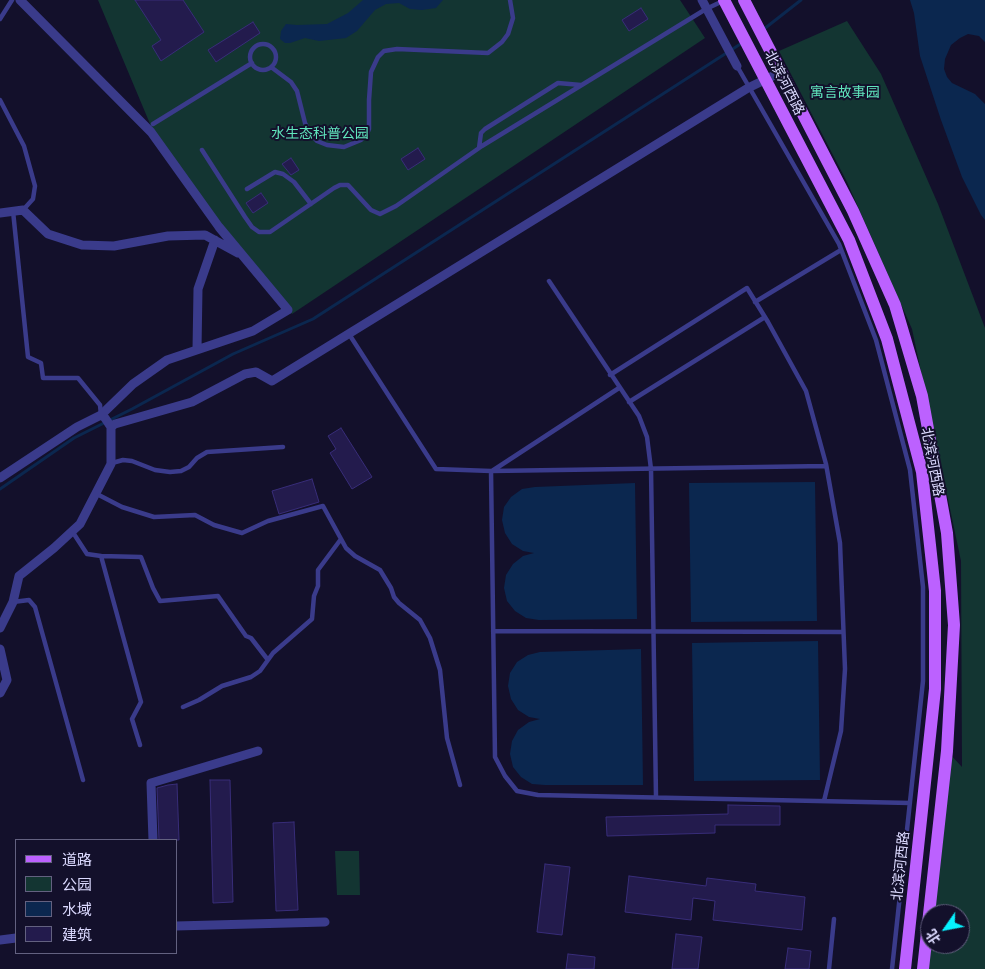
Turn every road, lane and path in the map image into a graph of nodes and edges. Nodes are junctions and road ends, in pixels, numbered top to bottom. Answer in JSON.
{"nodes":[{"id":1,"x":12,"y":0,"type":"edge"},
{"id":2,"x":20,"y":0,"type":"edge"},
{"id":3,"x":510,"y":0,"type":"edge"},
{"id":4,"x":724,"y":0,"type":"edge"},
{"id":5,"x":744,"y":0,"type":"edge"},
{"id":6,"x":704,"y":4,"type":"edge"},
{"id":7,"x":0,"y":19,"type":"edge"},
{"id":8,"x":252,"y":63,"type":"junction"},
{"id":9,"x":737,"y":66,"type":"joint"},
{"id":10,"x":271,"y":67,"type":"junction"},
{"id":11,"x":781,"y":72,"type":"junction"},
{"id":12,"x":766,"y":80,"type":"junction"},
{"id":13,"x":582,"y":86,"type":"junction"},
{"id":14,"x":748,"y":88,"type":"junction"},
{"id":15,"x":0,"y":100,"type":"edge"},
{"id":16,"x":153,"y":124,"type":"dead end"},
{"id":17,"x":479,"y":148,"type":"junction"},
{"id":18,"x":202,"y":150,"type":"dead end"},
{"id":19,"x":247,"y":189,"type":"dead end"},
{"id":20,"x":311,"y":204,"type":"junction"},
{"id":21,"x":23,"y":210,"type":"junction"},
{"id":22,"x":13,"y":212,"type":"junction"},
{"id":23,"x":0,"y":213,"type":"edge"},
{"id":24,"x":214,"y":240,"type":"junction"},
{"id":25,"x":841,"y":250,"type":"junction"},
{"id":26,"x":243,"y":256,"type":"junction"},
{"id":27,"x":550,"y":281,"type":"dead end"},
{"id":28,"x":755,"y":302,"type":"junction"},
{"id":29,"x":765,"y":317,"type":"junction"},
{"id":30,"x":349,"y":334,"type":"junction"},
{"id":31,"x":197,"y":349,"type":"junction"},
{"id":32,"x":610,"y":375,"type":"junction"},
{"id":33,"x":619,"y":388,"type":"junction"},
{"id":34,"x":629,"y":402,"type":"junction"},
{"id":35,"x":103,"y":416,"type":"junction"},
{"id":36,"x":111,"y":427,"type":"junction"},
{"id":37,"x":283,"y":447,"type":"dead end"},
{"id":38,"x":110,"y":464,"type":"junction"},
{"id":39,"x":826,"y":466,"type":"junction"},
{"id":40,"x":650,"y":469,"type":"junction"},
{"id":41,"x":491,"y":472,"type":"junction"},
{"id":42,"x":0,"y":478,"type":"edge"},
{"id":43,"x":95,"y":493,"type":"junction"},
{"id":44,"x":72,"y":531,"type":"junction"},
{"id":45,"x":341,"y":539,"type":"junction"},
{"id":46,"x":100,"y":556,"type":"junction"},
{"id":47,"x":13,"y":602,"type":"junction"},
{"id":48,"x":0,"y":628,"type":"edge"},
{"id":49,"x":493,"y":632,"type":"junction"},
{"id":50,"x":654,"y":632,"type":"junction"},
{"id":51,"x":844,"y":632,"type":"junction"},
{"id":52,"x":0,"y":649,"type":"edge"},
{"id":53,"x":268,"y":660,"type":"junction"},
{"id":54,"x":0,"y":693,"type":"edge"},
{"id":55,"x":183,"y":707,"type":"dead end"},
{"id":56,"x":140,"y":745,"type":"dead end"},
{"id":57,"x":258,"y":751,"type":"dead end"},
{"id":58,"x":83,"y":780,"type":"dead end"},
{"id":59,"x":460,"y":785,"type":"dead end"},
{"id":60,"x":656,"y":798,"type":"junction"},
{"id":61,"x":824,"y":801,"type":"junction"},
{"id":62,"x":910,"y":803,"type":"junction"},
{"id":63,"x":152,"y":839,"type":"edge"},
{"id":64,"x":834,"y":919,"type":"dead end"},
{"id":65,"x":325,"y":922,"type":"dead end"},
{"id":66,"x":178,"y":926,"type":"edge"},
{"id":67,"x":15,"y":938,"type":"edge"},
{"id":68,"x":0,"y":940,"type":"edge"},
{"id":69,"x":829,"y":969,"type":"edge"},
{"id":70,"x":892,"y":969,"type":"edge"},
{"id":71,"x":904,"y":969,"type":"edge"},
{"id":72,"x":924,"y":969,"type":"edge"}],
"edges":[{"from":1,"to":7,"type":"lane"},
{"from":2,"to":26,"type":"street"},
{"from":3,"to":10,"type":"lane"},
{"from":4,"to":6,"type":"lane"},
{"from":4,"to":12,"type":"main road","name":"北滨河西路"},
{"from":5,"to":11,"type":"main road","name":"北滨河西路"},
{"from":6,"to":9,"type":"street"},
{"from":6,"to":13,"type":"lane"},
{"from":8,"to":10,"type":"lane"},
{"from":8,"to":10,"type":"lane"},
{"from":8,"to":16,"type":"lane"},
{"from":9,"to":14,"type":"lane"},
{"from":11,"to":12,"type":"street"},
{"from":11,"to":72,"type":"main road","name":"北滨河西路"},
{"from":12,"to":14,"type":"street"},
{"from":12,"to":71,"type":"main road","name":"北滨河西路"},
{"from":13,"to":17,"type":"lane"},
{"from":13,"to":17,"type":"lane"},
{"from":14,"to":25,"type":"lane"},
{"from":14,"to":30,"type":"street"},
{"from":15,"to":21,"type":"lane"},
{"from":17,"to":20,"type":"lane"},
{"from":18,"to":20,"type":"lane"},
{"from":19,"to":20,"type":"lane"},
{"from":21,"to":22,"type":"street"},
{"from":21,"to":24,"type":"street"},
{"from":22,"to":23,"type":"street"},
{"from":22,"to":35,"type":"lane"},
{"from":24,"to":26,"type":"street"},
{"from":24,"to":31,"type":"street"},
{"from":25,"to":28,"type":"lane"},
{"from":25,"to":62,"type":"lane"},
{"from":26,"to":31,"type":"street"},
{"from":27,"to":32,"type":"lane"},
{"from":28,"to":29,"type":"lane"},
{"from":28,"to":32,"type":"lane"},
{"from":29,"to":34,"type":"lane"},
{"from":29,"to":39,"type":"lane"},
{"from":30,"to":36,"type":"street"},
{"from":30,"to":41,"type":"lane"},
{"from":31,"to":35,"type":"street"},
{"from":32,"to":33,"type":"lane"},
{"from":33,"to":34,"type":"lane"},
{"from":33,"to":41,"type":"lane"},
{"from":34,"to":40,"type":"lane"},
{"from":35,"to":36,"type":"street"},
{"from":35,"to":42,"type":"street"},
{"from":36,"to":38,"type":"street"},
{"from":37,"to":38,"type":"lane"},
{"from":38,"to":43,"type":"street"},
{"from":39,"to":40,"type":"lane"},
{"from":39,"to":51,"type":"lane"},
{"from":40,"to":41,"type":"lane"},
{"from":40,"to":50,"type":"lane"},
{"from":41,"to":49,"type":"lane"},
{"from":43,"to":44,"type":"street"},
{"from":43,"to":45,"type":"lane"},
{"from":44,"to":46,"type":"lane"},
{"from":44,"to":47,"type":"street"},
{"from":45,"to":53,"type":"lane"},
{"from":45,"to":59,"type":"lane"},
{"from":46,"to":53,"type":"lane"},
{"from":46,"to":56,"type":"lane"},
{"from":47,"to":48,"type":"street"},
{"from":47,"to":58,"type":"lane"},
{"from":49,"to":50,"type":"lane"},
{"from":49,"to":60,"type":"lane"},
{"from":50,"to":51,"type":"lane"},
{"from":50,"to":60,"type":"lane"},
{"from":51,"to":61,"type":"lane"},
{"from":52,"to":54,"type":"street"},
{"from":53,"to":55,"type":"lane"},
{"from":57,"to":63,"type":"street"},
{"from":60,"to":61,"type":"lane"},
{"from":61,"to":62,"type":"lane"},
{"from":62,"to":70,"type":"lane"},
{"from":64,"to":69,"type":"lane"},
{"from":65,"to":66,"type":"street"},
{"from":67,"to":68,"type":"street"}]}
